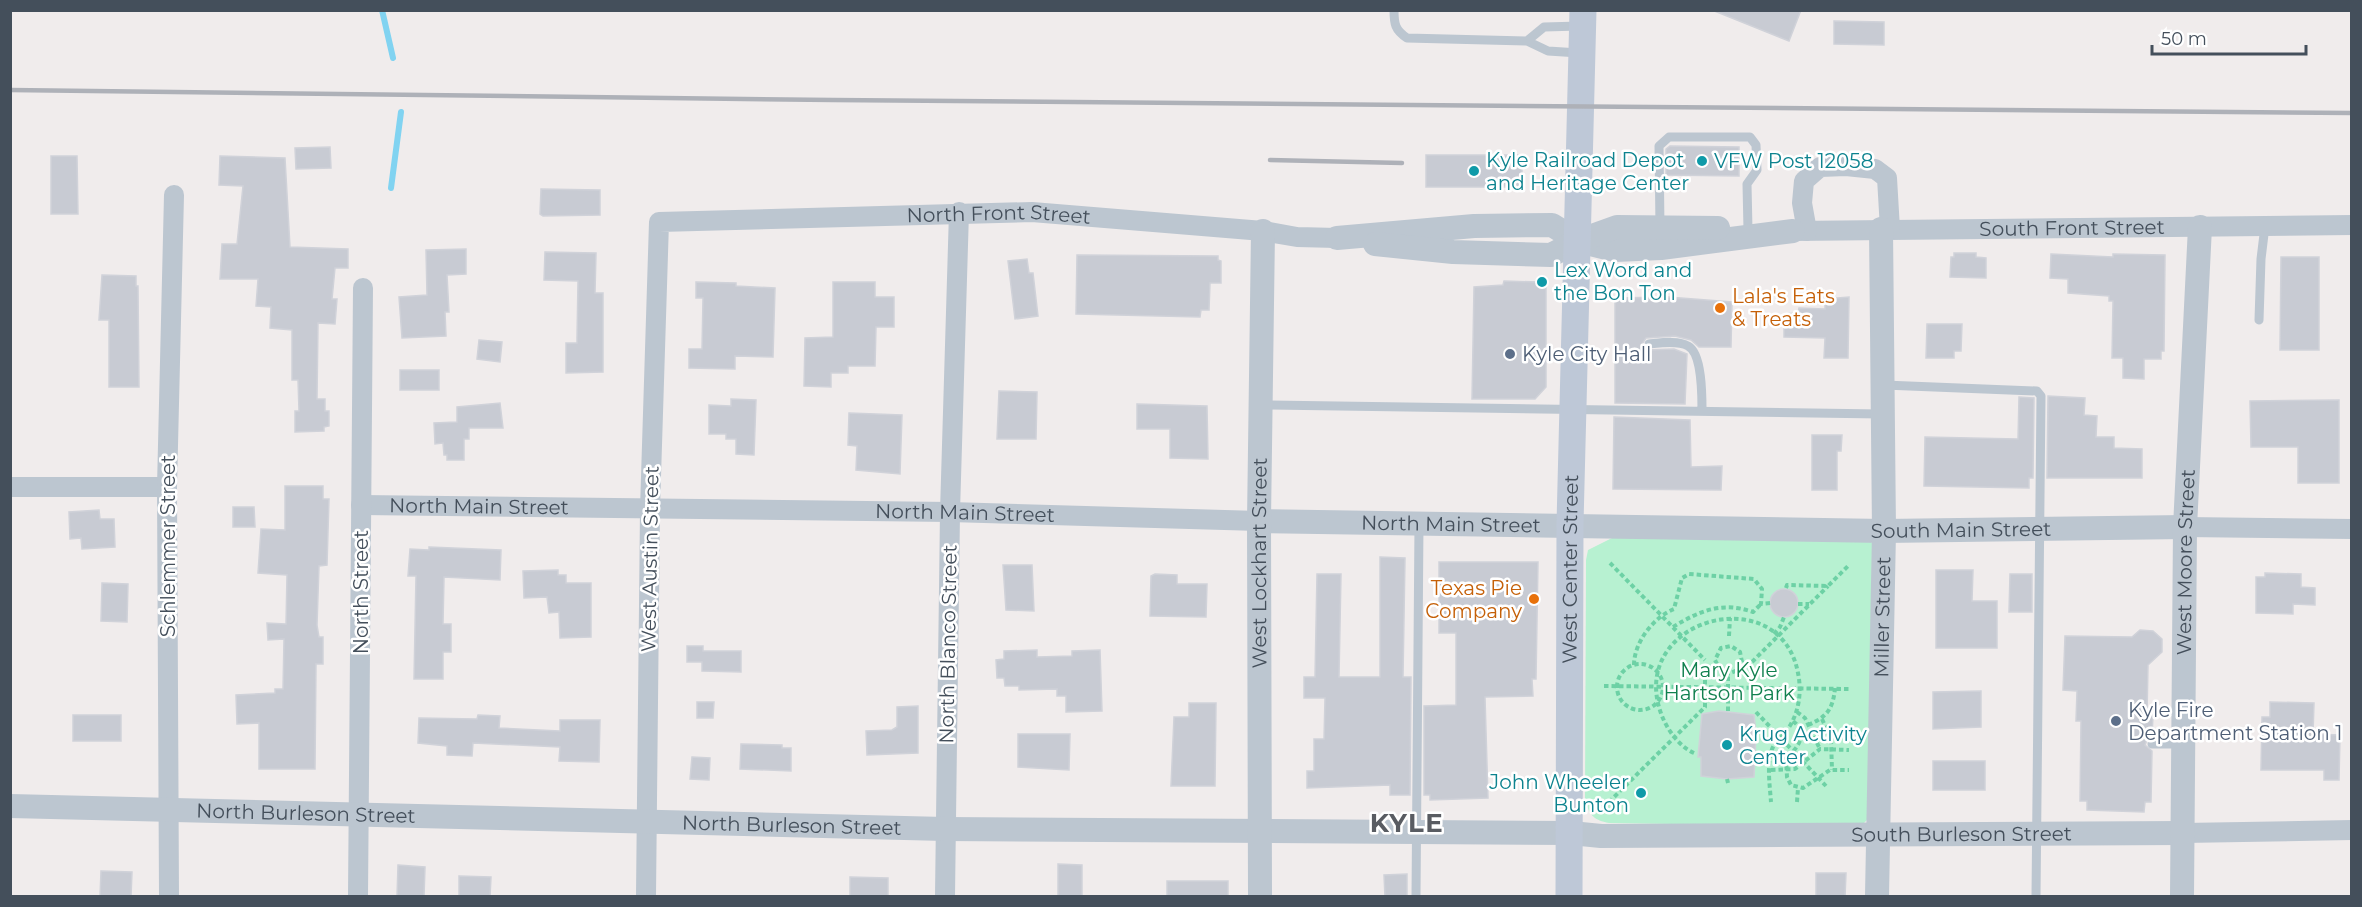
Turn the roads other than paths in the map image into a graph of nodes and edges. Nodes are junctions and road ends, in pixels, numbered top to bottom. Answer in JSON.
{"nodes":[{"id":1,"x":1394,"y":10,"type":"edge"},
{"id":2,"x":1583,"y":30,"type":"edge"},
{"id":3,"x":1527,"y":41,"type":"junction"},
{"id":4,"x":174,"y":195,"type":"dead end"},
{"id":5,"x":960,"y":212,"type":"junction"},
{"id":6,"x":659,"y":222,"type":"joint"},
{"id":7,"x":2352,"y":225,"type":"edge"},
{"id":8,"x":2265,"y":226,"type":"junction"},
{"id":9,"x":2200,"y":227,"type":"junction"},
{"id":10,"x":1886,"y":229,"type":"junction"},
{"id":11,"x":1748,"y":230,"type":"junction"},
{"id":12,"x":1263,"y":231,"type":"junction"},
{"id":13,"x":1800,"y":231,"type":"junction"},
{"id":14,"x":1660,"y":237,"type":"junction"},
{"id":15,"x":1337,"y":238,"type":"joint"},
{"id":16,"x":1578,"y":241,"type":"junction"},
{"id":17,"x":363,"y":288,"type":"dead end"},
{"id":18,"x":2259,"y":320,"type":"dead end"},
{"id":19,"x":1649,"y":344,"type":"dead end"},
{"id":20,"x":1883,"y":385,"type":"junction"},
{"id":21,"x":1260,"y":405,"type":"junction"},
{"id":22,"x":1575,"y":410,"type":"junction"},
{"id":23,"x":1702,"y":410,"type":"junction"},
{"id":24,"x":1882,"y":414,"type":"junction"},
{"id":25,"x":10,"y":487,"type":"edge"},
{"id":26,"x":167,"y":487,"type":"junction"},
{"id":27,"x":361,"y":505,"type":"junction"},
{"id":28,"x":650,"y":509,"type":"junction"},
{"id":29,"x":950,"y":512,"type":"junction"},
{"id":30,"x":1259,"y":521,"type":"junction"},
{"id":31,"x":1419,"y":524,"type":"junction"},
{"id":32,"x":1570,"y":524,"type":"junction"},
{"id":33,"x":2185,"y":527,"type":"junction"},
{"id":34,"x":2039,"y":528,"type":"junction"},
{"id":35,"x":2352,"y":529,"type":"edge"},
{"id":36,"x":1884,"y":531,"type":"junction"},
{"id":37,"x":2152,"y":744,"type":"dead end"},
{"id":38,"x":2183,"y":744,"type":"junction"},
{"id":39,"x":10,"y":806,"type":"edge"},
{"id":40,"x":170,"y":809,"type":"junction"},
{"id":41,"x":360,"y":813,"type":"junction"},
{"id":42,"x":647,"y":824,"type":"junction"},
{"id":43,"x":945,"y":829,"type":"junction"},
{"id":44,"x":2352,"y":830,"type":"edge"},
{"id":45,"x":1262,"y":831,"type":"junction"},
{"id":46,"x":1571,"y":833,"type":"junction"},
{"id":47,"x":2038,"y":833,"type":"junction"},
{"id":48,"x":2183,"y":833,"type":"junction"},
{"id":49,"x":1415,"y":834,"type":"junction"},
{"id":50,"x":1880,"y":835,"type":"junction"},
{"id":51,"x":169,"y":897,"type":"edge"},
{"id":52,"x":358,"y":897,"type":"edge"},
{"id":53,"x":646,"y":897,"type":"edge"},
{"id":54,"x":945,"y":897,"type":"edge"},
{"id":55,"x":1260,"y":897,"type":"edge"},
{"id":56,"x":1416,"y":897,"type":"edge"},
{"id":57,"x":1569,"y":897,"type":"edge"},
{"id":58,"x":1877,"y":897,"type":"edge"},
{"id":59,"x":2036,"y":897,"type":"edge"},
{"id":60,"x":2182,"y":897,"type":"edge"}],
"edges":[{"from":1,"to":3,"type":"lane"},
{"from":2,"to":3,"type":"lane"},
{"from":2,"to":3,"type":"lane"},
{"from":2,"to":16,"type":"main road","name":"West Center Street"},
{"from":4,"to":26,"type":"street","name":"Schlemmer Street"},
{"from":5,"to":6,"type":"street","name":"North Front Street"},
{"from":5,"to":12,"type":"street","name":"North Front Street"},
{"from":5,"to":29,"type":"street","name":"North Blanco Street"},
{"from":6,"to":28,"type":"street","name":"West Austin Street"},
{"from":7,"to":8,"type":"street","name":"South Front Street"},
{"from":8,"to":9,"type":"street","name":"South Front Street"},
{"from":8,"to":18,"type":"lane"},
{"from":9,"to":10,"type":"street","name":"South Front Street"},
{"from":9,"to":33,"type":"street","name":"West Moore Street"},
{"from":10,"to":13,"type":"street","name":"South Front Street"},
{"from":10,"to":13,"type":"street"},
{"from":10,"to":20,"type":"street","name":"Miller Street"},
{"from":11,"to":13,"type":"street","name":"South Front Street"},
{"from":11,"to":14,"type":"street","name":"South Front Street"},
{"from":11,"to":14,"type":"lane"},
{"from":12,"to":15,"type":"street","name":"North Front Street"},
{"from":12,"to":21,"type":"street","name":"West Lockhart Street"},
{"from":13,"to":14,"type":"street","name":"South Front Street"},
{"from":14,"to":16,"type":"street","name":"South Front Street"},
{"from":15,"to":16,"type":"street","name":"North Front Street"},
{"from":16,"to":22,"type":"main road","name":"West Center Street"},
{"from":17,"to":27,"type":"street","name":"North Street"},
{"from":19,"to":23,"type":"lane"},
{"from":20,"to":24,"type":"street","name":"Miller Street"},
{"from":20,"to":34,"type":"lane"},
{"from":21,"to":22,"type":"lane"},
{"from":21,"to":30,"type":"street","name":"West Lockhart Street"},
{"from":22,"to":23,"type":"lane"},
{"from":22,"to":32,"type":"main road","name":"West Center Street"},
{"from":23,"to":24,"type":"lane"},
{"from":24,"to":36,"type":"street","name":"Miller Street"},
{"from":25,"to":26,"type":"street"},
{"from":26,"to":40,"type":"street","name":"Schlemmer Street"},
{"from":27,"to":28,"type":"street","name":"North Main Street"},
{"from":27,"to":41,"type":"street","name":"North Street"},
{"from":28,"to":29,"type":"street","name":"North Main Street"},
{"from":28,"to":42,"type":"street","name":"West Austin Street"},
{"from":29,"to":30,"type":"street","name":"North Main Street"},
{"from":29,"to":43,"type":"street","name":"North Blanco Street"},
{"from":30,"to":31,"type":"street","name":"North Main Street"},
{"from":30,"to":45,"type":"street","name":"West Lockhart Street"},
{"from":31,"to":32,"type":"street","name":"North Main Street"},
{"from":31,"to":49,"type":"lane"},
{"from":32,"to":36,"type":"street","name":"South Main Street"},
{"from":32,"to":46,"type":"main road","name":"West Center Street"},
{"from":33,"to":34,"type":"street","name":"South Main Street"},
{"from":33,"to":35,"type":"street","name":"South Main Street"},
{"from":33,"to":38,"type":"street","name":"West Moore Street"},
{"from":34,"to":36,"type":"street","name":"South Main Street"},
{"from":34,"to":47,"type":"lane"},
{"from":36,"to":50,"type":"street","name":"Miller Street"},
{"from":37,"to":38,"type":"lane"},
{"from":38,"to":48,"type":"street","name":"West Moore Street"},
{"from":39,"to":40,"type":"street","name":"North Burleson Street"},
{"from":40,"to":41,"type":"street","name":"North Burleson Street"},
{"from":40,"to":51,"type":"street","name":"Schlemmer Street"},
{"from":41,"to":42,"type":"street","name":"North Burleson Street"},
{"from":41,"to":52,"type":"street","name":"North Street"},
{"from":42,"to":43,"type":"street","name":"North Burleson Street"},
{"from":42,"to":53,"type":"street","name":"West Austin Street"},
{"from":43,"to":45,"type":"street","name":"North Burleson Street"},
{"from":43,"to":54,"type":"street","name":"North Blanco Street"},
{"from":44,"to":48,"type":"street","name":"South Burleson Street"},
{"from":45,"to":49,"type":"street","name":"North Burleson Street"},
{"from":45,"to":55,"type":"street","name":"West Lockhart Street"},
{"from":46,"to":49,"type":"street","name":"North Burleson Street"},
{"from":46,"to":50,"type":"street","name":"South Burleson Street"},
{"from":46,"to":57,"type":"main road","name":"West Center Street"},
{"from":47,"to":48,"type":"street","name":"South Burleson Street"},
{"from":47,"to":50,"type":"street","name":"South Burleson Street"},
{"from":47,"to":59,"type":"lane"},
{"from":48,"to":60,"type":"street","name":"West Moore Street"},
{"from":49,"to":56,"type":"lane"},
{"from":50,"to":58,"type":"street","name":"Miller Street"}]}
